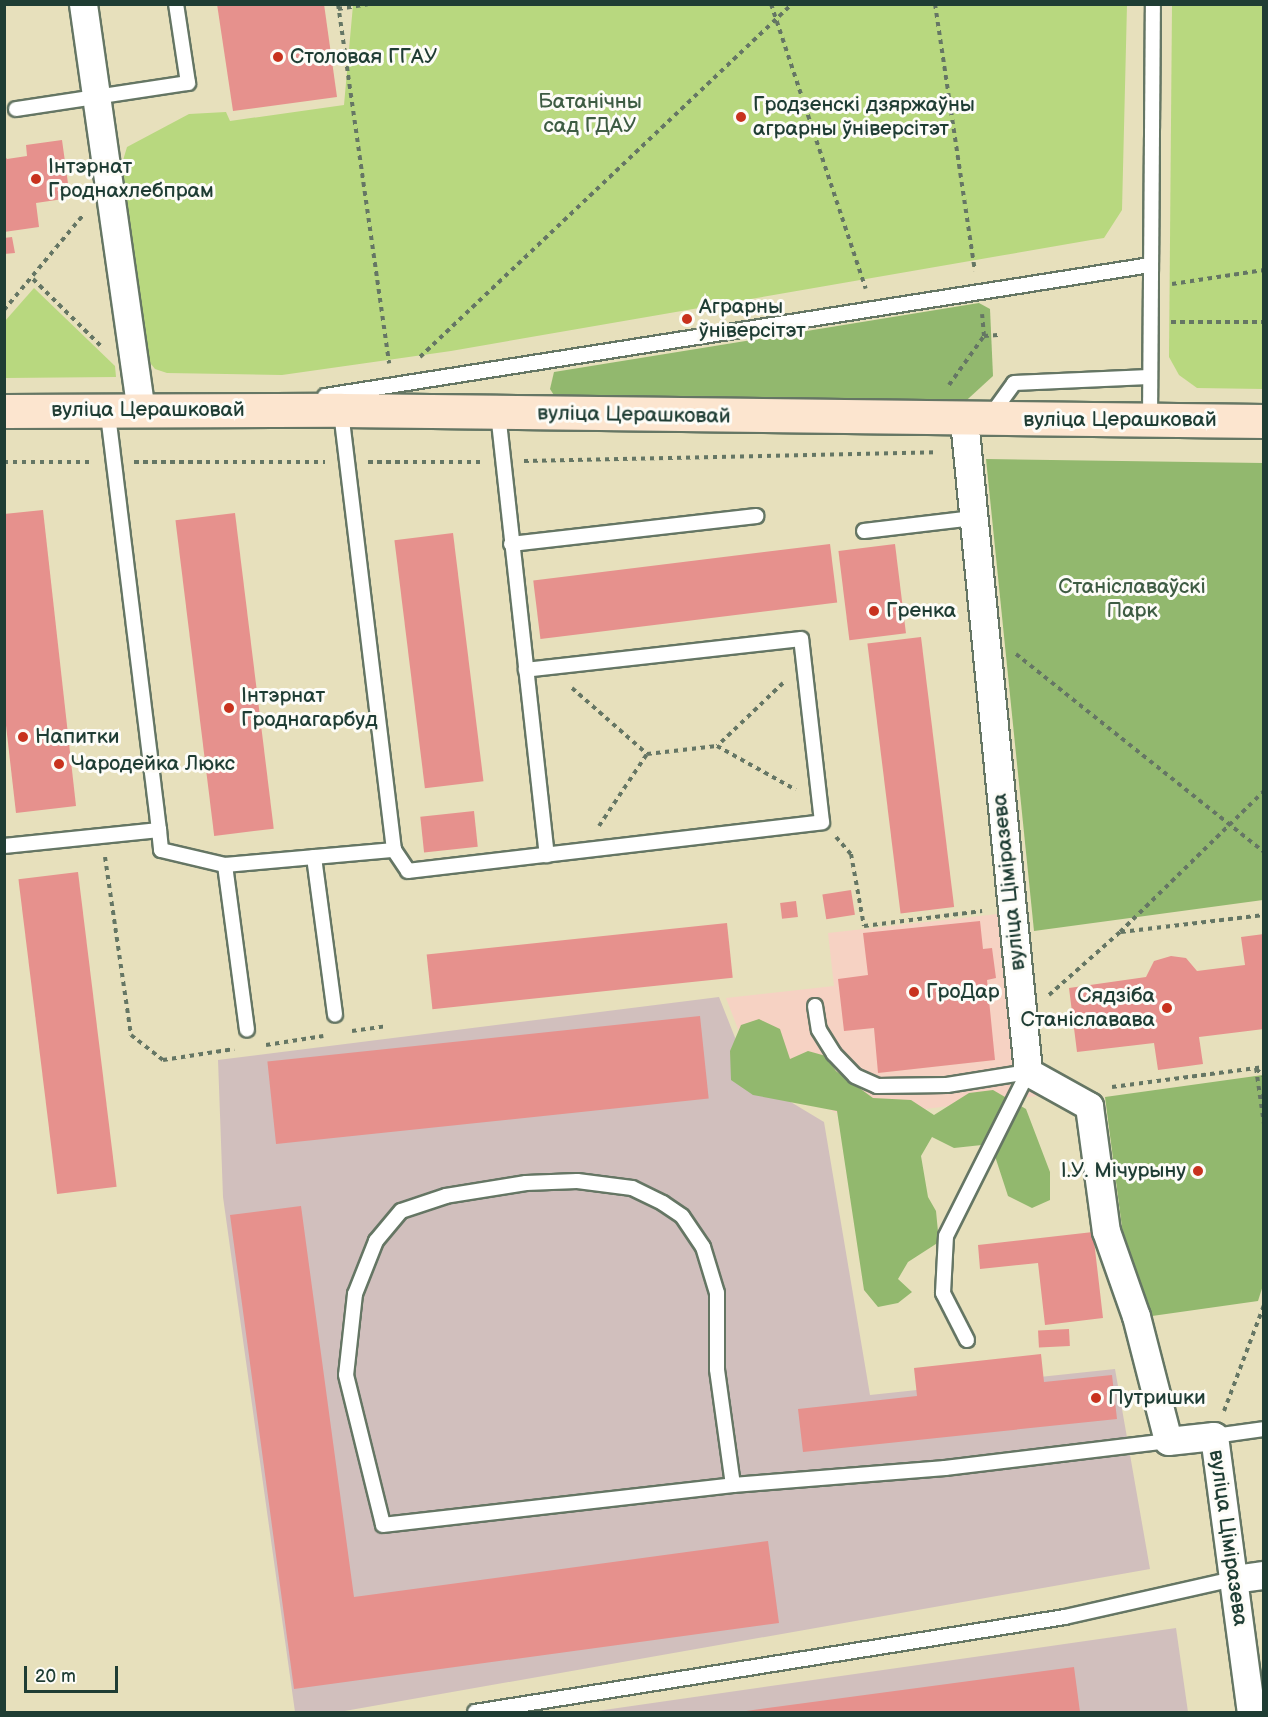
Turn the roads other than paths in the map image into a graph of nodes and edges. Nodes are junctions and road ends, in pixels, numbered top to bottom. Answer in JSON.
{"nodes":[{"id":1,"x":83,"y":4,"type":"edge"},
{"id":2,"x":176,"y":4,"type":"edge"},
{"id":3,"x":1153,"y":4,"type":"edge"},
{"id":4,"x":97,"y":98,"type":"junction"},
{"id":5,"x":16,"y":109,"type":"dead end"},
{"id":6,"x":1150,"y":265,"type":"junction"},
{"id":7,"x":1149,"y":377,"type":"junction"},
{"id":8,"x":141,"y":409,"type":"junction"},
{"id":9,"x":106,"y":410,"type":"junction"},
{"id":10,"x":241,"y":410,"type":"junction"},
{"id":11,"x":341,"y":410,"type":"junction"},
{"id":12,"x":4,"y":411,"type":"edge"},
{"id":13,"x":498,"y":413,"type":"junction"},
{"id":14,"x":1150,"y":420,"type":"junction"},
{"id":15,"x":1263,"y":421,"type":"edge"},
{"id":16,"x":973,"y":431,"type":"junction"},
{"id":17,"x":756,"y":516,"type":"dead end"},
{"id":18,"x":973,"y":518,"type":"junction"},
{"id":19,"x":864,"y":531,"type":"dead end"},
{"id":20,"x":511,"y":544,"type":"junction"},
{"id":21,"x":526,"y":670,"type":"junction"},
{"id":22,"x":159,"y":830,"type":"junction"},
{"id":23,"x":4,"y":846,"type":"edge"},
{"id":24,"x":394,"y":850,"type":"junction"},
{"id":25,"x":547,"y":855,"type":"junction"},
{"id":26,"x":314,"y":857,"type":"junction"},
{"id":27,"x":225,"y":865,"type":"junction"},
{"id":28,"x":815,"y":1006,"type":"dead end"},
{"id":29,"x":335,"y":1015,"type":"dead end"},
{"id":30,"x":247,"y":1030,"type":"dead end"},
{"id":31,"x":1028,"y":1072,"type":"junction"},
{"id":32,"x":967,"y":1341,"type":"dead end"},
{"id":33,"x":1263,"y":1429,"type":"edge"},
{"id":34,"x":1214,"y":1436,"type":"junction"},
{"id":35,"x":1168,"y":1441,"type":"junction"},
{"id":36,"x":733,"y":1485,"type":"junction"},
{"id":37,"x":1263,"y":1575,"type":"edge"},
{"id":38,"x":1234,"y":1579,"type":"junction"},
{"id":39,"x":476,"y":1713,"type":"edge"},
{"id":40,"x":1251,"y":1713,"type":"edge"}],
"edges":[{"from":1,"to":4,"type":"street"},
{"from":2,"to":4,"type":"lane"},
{"from":3,"to":6,"type":"lane"},
{"from":4,"to":5,"type":"lane"},
{"from":4,"to":8,"type":"street"},
{"from":6,"to":7,"type":"lane"},
{"from":6,"to":10,"type":"lane"},
{"from":7,"to":14,"type":"lane"},
{"from":7,"to":16,"type":"lane"},
{"from":8,"to":9,"type":"street","name":"вуліца Церашковай"},
{"from":8,"to":10,"type":"street","name":"вуліца Церашковай"},
{"from":9,"to":12,"type":"street","name":"вуліца Церашковай"},
{"from":9,"to":22,"type":"lane"},
{"from":10,"to":11,"type":"street","name":"вуліца Церашковай"},
{"from":11,"to":13,"type":"street","name":"вуліца Церашковай"},
{"from":11,"to":24,"type":"lane"},
{"from":13,"to":16,"type":"street","name":"вуліца Церашковай"},
{"from":13,"to":20,"type":"lane"},
{"from":14,"to":15,"type":"street","name":"вуліца Церашковай"},
{"from":14,"to":16,"type":"street","name":"вуліца Церашковай"},
{"from":16,"to":18,"type":"street","name":"вуліца Ціміразева"},
{"from":17,"to":20,"type":"lane"},
{"from":18,"to":19,"type":"lane"},
{"from":18,"to":31,"type":"street","name":"вуліца Ціміразева"},
{"from":20,"to":21,"type":"lane"},
{"from":21,"to":25,"type":"lane"},
{"from":21,"to":25,"type":"lane"},
{"from":22,"to":23,"type":"lane"},
{"from":22,"to":27,"type":"lane"},
{"from":24,"to":25,"type":"lane"},
{"from":24,"to":26,"type":"lane"},
{"from":26,"to":27,"type":"lane"},
{"from":26,"to":29,"type":"lane"},
{"from":27,"to":30,"type":"lane"},
{"from":28,"to":31,"type":"lane"},
{"from":31,"to":32,"type":"lane"},
{"from":31,"to":35,"type":"street"},
{"from":33,"to":34,"type":"lane"},
{"from":34,"to":35,"type":"street","name":"вуліца Ціміразева"},
{"from":34,"to":38,"type":"street","name":"вуліца Ціміразева"},
{"from":35,"to":36,"type":"lane"},
{"from":36,"to":36,"type":"lane"},
{"from":37,"to":38,"type":"street"},
{"from":38,"to":39,"type":"lane"},
{"from":38,"to":40,"type":"street","name":"вуліца Ціміразева"}]}
